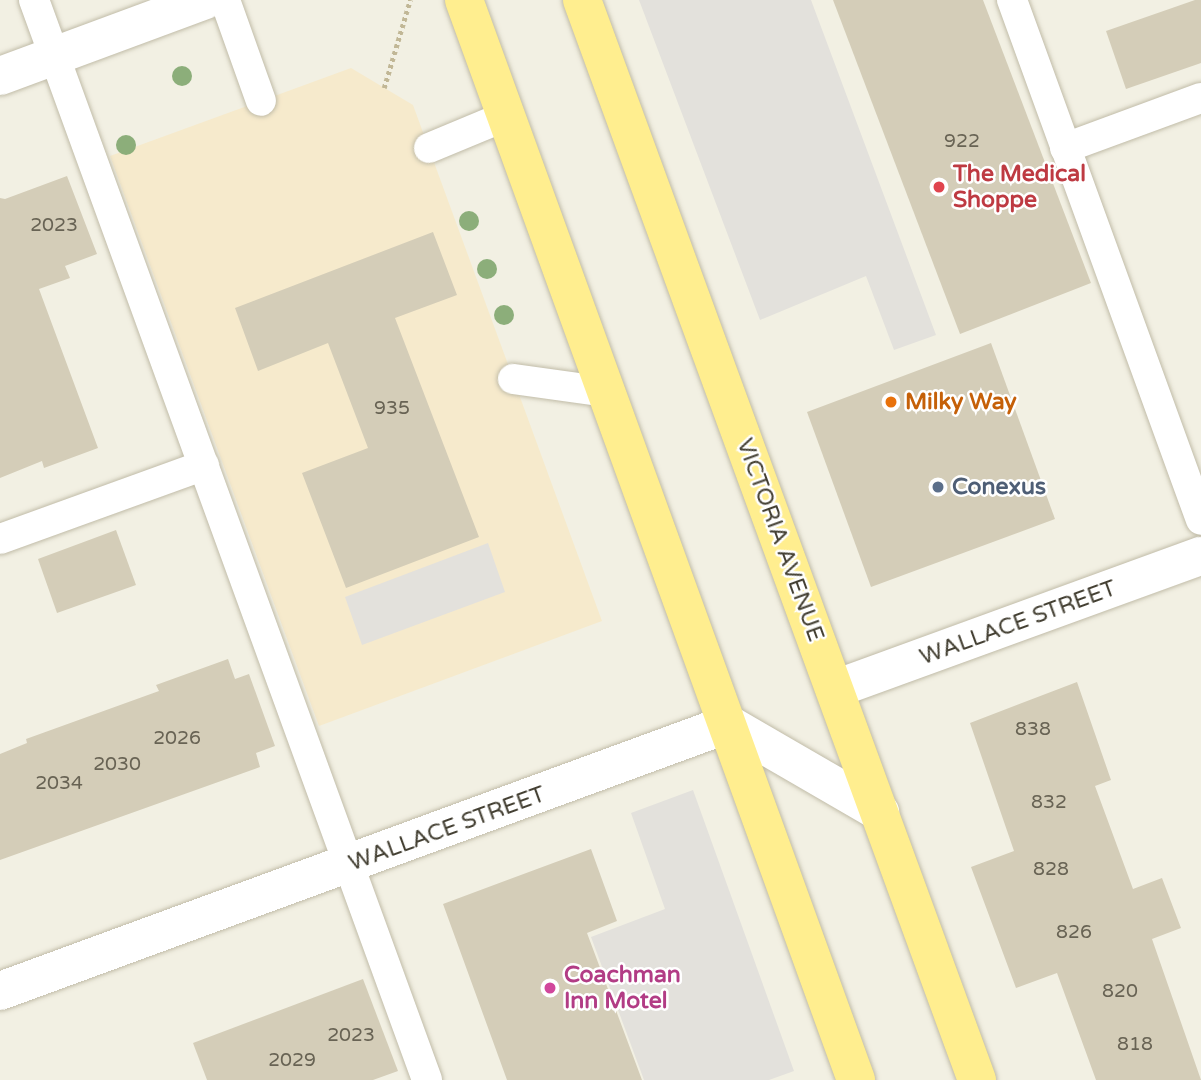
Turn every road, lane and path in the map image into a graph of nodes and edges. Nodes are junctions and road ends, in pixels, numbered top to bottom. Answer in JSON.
{"nodes":[{"id":1,"x":34,"y":0,"type":"edge"},
{"id":2,"x":205,"y":0,"type":"edge"},
{"id":3,"x":226,"y":0,"type":"edge"},
{"id":4,"x":410,"y":0,"type":"edge"},
{"id":5,"x":464,"y":0,"type":"edge"},
{"id":6,"x":582,"y":0,"type":"edge"},
{"id":7,"x":1012,"y":0,"type":"edge"},
{"id":8,"x":54,"y":56,"type":"junction"},
{"id":9,"x":0,"y":76,"type":"edge"},
{"id":10,"x":384,"y":88,"type":"dead end"},
{"id":11,"x":1201,"y":98,"type":"edge"},
{"id":12,"x":261,"y":101,"type":"dead end"},
{"id":13,"x":506,"y":116,"type":"junction"},
{"id":14,"x":429,"y":148,"type":"dead end"},
{"id":15,"x":1065,"y":148,"type":"junction"},
{"id":16,"x":513,"y":379,"type":"dead end"},
{"id":17,"x":607,"y":392,"type":"junction"},
{"id":18,"x":204,"y":465,"type":"junction"},
{"id":19,"x":1201,"y":520,"type":"edge"},
{"id":20,"x":0,"y":539,"type":"edge"},
{"id":21,"x":1201,"y":556,"type":"edge"},
{"id":22,"x":835,"y":689,"type":"junction"},
{"id":23,"x":728,"y":724,"type":"junction"},
{"id":24,"x":880,"y":812,"type":"junction"},
{"id":25,"x":349,"y":865,"type":"junction"},
{"id":26,"x":0,"y":992,"type":"edge"},
{"id":27,"x":427,"y":1080,"type":"edge"},
{"id":28,"x":856,"y":1080,"type":"edge"},
{"id":29,"x":977,"y":1080,"type":"edge"}],
"edges":[{"from":1,"to":8,"type":"lane"},
{"from":2,"to":8,"type":"street"},
{"from":3,"to":12,"type":"lane"},
{"from":4,"to":10,"type":"path"},
{"from":5,"to":13,"type":"main road"},
{"from":6,"to":22,"type":"main road","name":"VICTORIA AVENUE"},
{"from":7,"to":15,"type":"lane"},
{"from":8,"to":9,"type":"street"},
{"from":8,"to":18,"type":"lane"},
{"from":11,"to":15,"type":"lane"},
{"from":13,"to":14,"type":"lane"},
{"from":13,"to":17,"type":"main road"},
{"from":15,"to":19,"type":"lane"},
{"from":16,"to":17,"type":"lane"},
{"from":17,"to":23,"type":"main road"},
{"from":18,"to":20,"type":"lane"},
{"from":18,"to":25,"type":"lane"},
{"from":21,"to":22,"type":"street","name":"WALLACE STREET"},
{"from":22,"to":24,"type":"main road","name":"VICTORIA AVENUE"},
{"from":23,"to":24,"type":"street"},
{"from":23,"to":25,"type":"street","name":"WALLACE STREET"},
{"from":23,"to":28,"type":"main road"},
{"from":24,"to":29,"type":"main road","name":"VICTORIA AVENUE"},
{"from":25,"to":26,"type":"street","name":"WALLACE STREET"},
{"from":25,"to":27,"type":"lane"}]}
